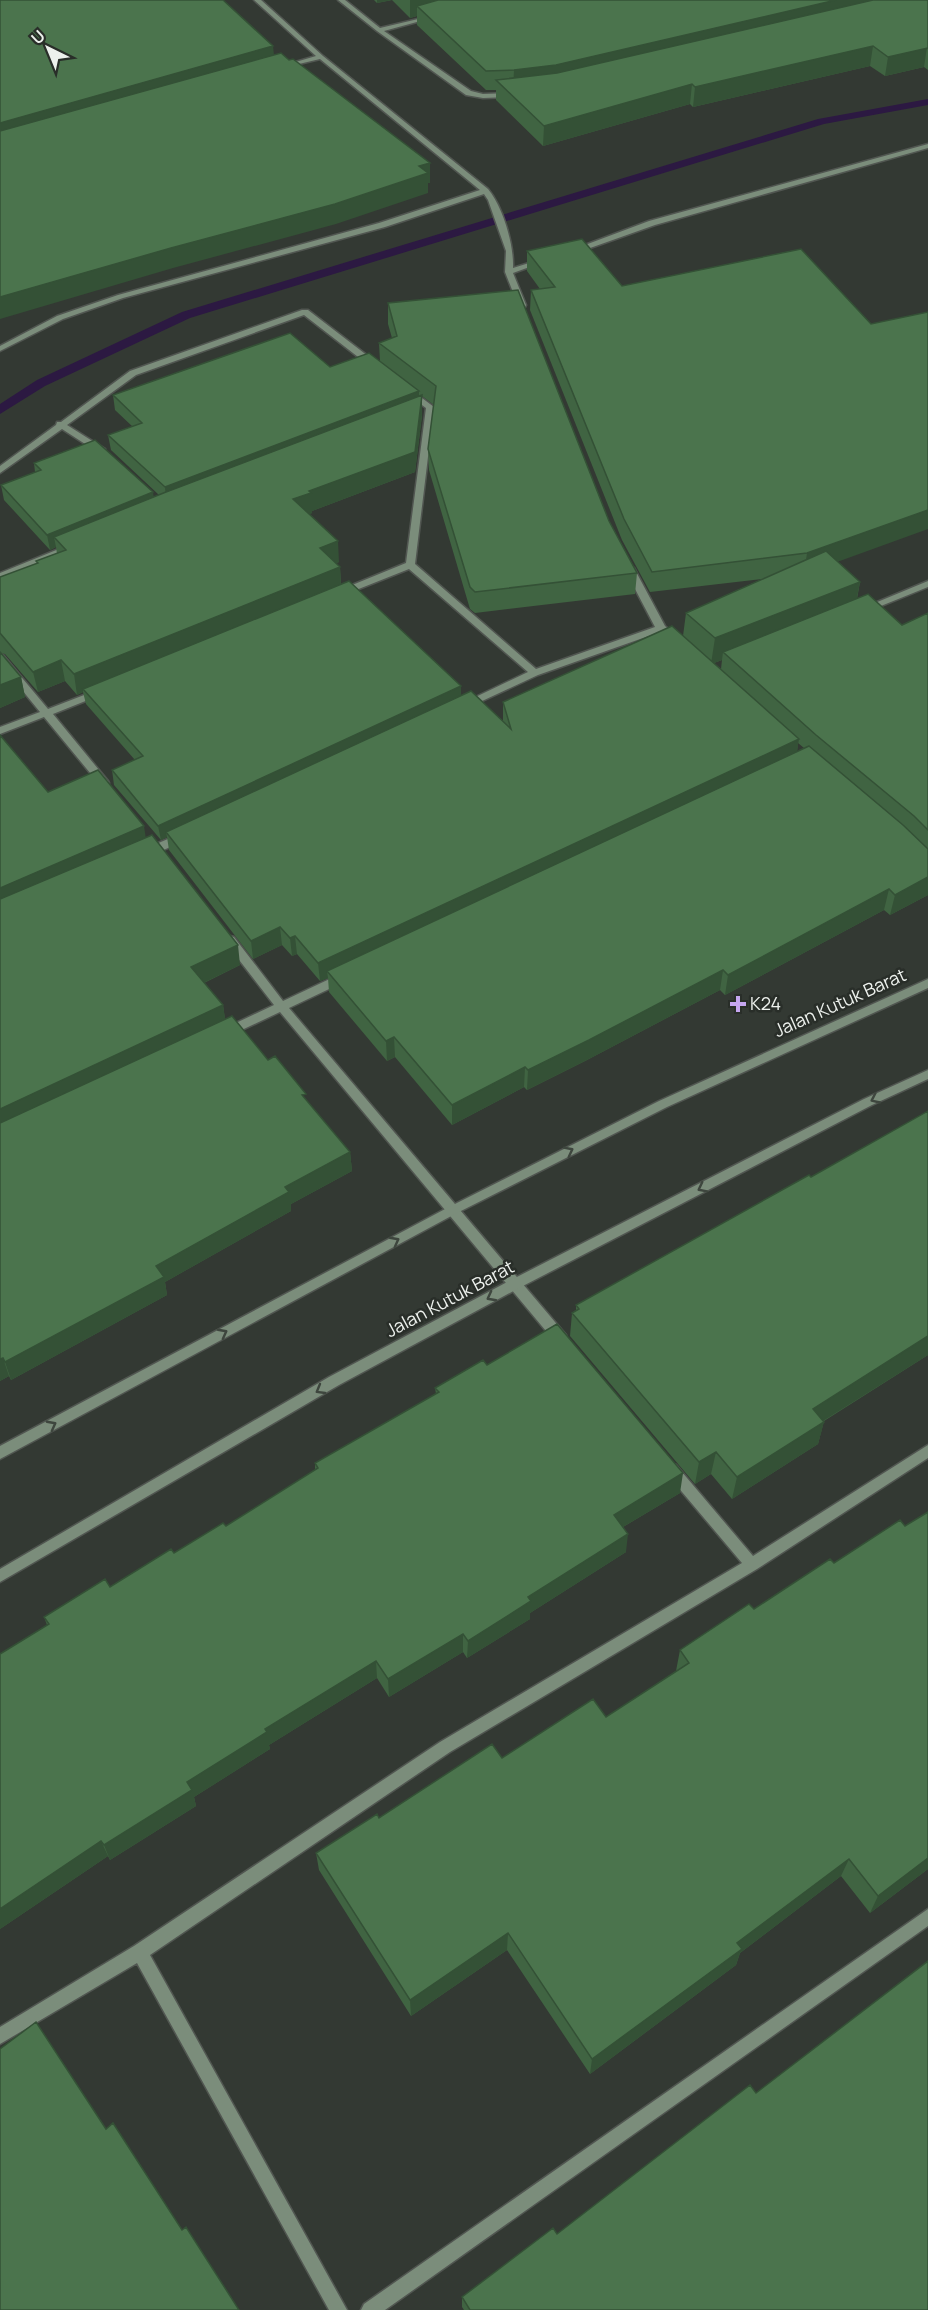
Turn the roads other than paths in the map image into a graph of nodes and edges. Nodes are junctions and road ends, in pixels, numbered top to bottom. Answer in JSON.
{"nodes":[{"id":1,"x":257,"y":0,"type":"edge"},
{"id":2,"x":341,"y":0,"type":"edge"},
{"id":3,"x":444,"y":12,"type":"edge"},
{"id":4,"x":379,"y":30,"type":"junction"},
{"id":5,"x":321,"y":57,"type":"junction"},
{"id":6,"x":275,"y":70,"type":"edge"},
{"id":7,"x":517,"y":94,"type":"edge"},
{"id":8,"x":928,"y":146,"type":"edge"},
{"id":9,"x":485,"y":191,"type":"junction"},
{"id":10,"x":564,"y":254,"type":"edge"},
{"id":11,"x":553,"y":257,"type":"edge"},
{"id":12,"x":509,"y":272,"type":"junction"},
{"id":13,"x":526,"y":315,"type":"edge"},
{"id":14,"x":0,"y":349,"type":"edge"},
{"id":15,"x":385,"y":373,"type":"edge"},
{"id":16,"x":403,"y":386,"type":"edge"},
{"id":17,"x":429,"y":407,"type":"junction"},
{"id":18,"x":418,"y":411,"type":"edge"},
{"id":19,"x":60,"y":424,"type":"junction"},
{"id":20,"x":108,"y":455,"type":"edge"},
{"id":21,"x":0,"y":470,"type":"edge"},
{"id":22,"x":77,"y":544,"type":"edge"},
{"id":23,"x":625,"y":560,"type":"edge"},
{"id":24,"x":410,"y":565,"type":"junction"},
{"id":25,"x":0,"y":576,"type":"edge"},
{"id":26,"x":928,"y":584,"type":"edge"},
{"id":27,"x":333,"y":597,"type":"edge"},
{"id":28,"x":852,"y":614,"type":"edge"},
{"id":29,"x":661,"y":628,"type":"junction"},
{"id":30,"x":686,"y":649,"type":"edge"},
{"id":31,"x":0,"y":657,"type":"edge"},
{"id":32,"x":535,"y":674,"type":"junction"},
{"id":33,"x":113,"y":687,"type":"edge"},
{"id":34,"x":460,"y":708,"type":"edge"},
{"id":35,"x":47,"y":714,"type":"junction"},
{"id":36,"x":0,"y":731,"type":"edge"},
{"id":37,"x":114,"y":794,"type":"edge"},
{"id":38,"x":191,"y":833,"type":"edge"},
{"id":39,"x":137,"y":857,"type":"edge"},
{"id":40,"x":224,"y":932,"type":"edge"},
{"id":41,"x":358,"y":971,"type":"edge"},
{"id":42,"x":928,"y":983,"type":"edge"},
{"id":43,"x":282,"y":1007,"type":"junction"},
{"id":44,"x":217,"y":1037,"type":"edge"},
{"id":45,"x":928,"y":1074,"type":"edge"},
{"id":46,"x":452,"y":1210,"type":"junction"},
{"id":47,"x":515,"y":1284,"type":"junction"},
{"id":48,"x":567,"y":1346,"type":"edge"},
{"id":49,"x":928,"y":1451,"type":"edge"},
{"id":50,"x":0,"y":1453,"type":"edge"},
{"id":51,"x":660,"y":1456,"type":"edge"},
{"id":52,"x":752,"y":1565,"type":"junction"},
{"id":53,"x":0,"y":1576,"type":"edge"},
{"id":54,"x":928,"y":1917,"type":"edge"},
{"id":55,"x":140,"y":1952,"type":"junction"},
{"id":56,"x":0,"y":2036,"type":"edge"},
{"id":57,"x":338,"y":2310,"type":"edge"},
{"id":58,"x":370,"y":2310,"type":"edge"}],
"edges":[{"from":1,"to":5,"type":"street"},
{"from":2,"to":4,"type":"street"},
{"from":3,"to":4,"type":"street"},
{"from":4,"to":7,"type":"street"},
{"from":5,"to":6,"type":"street"},
{"from":5,"to":9,"type":"street"},
{"from":8,"to":10,"type":"street"},
{"from":9,"to":12,"type":"street"},
{"from":9,"to":14,"type":"street"},
{"from":11,"to":12,"type":"street"},
{"from":12,"to":13,"type":"street"},
{"from":15,"to":19,"type":"street"},
{"from":16,"to":17,"type":"street"},
{"from":17,"to":18,"type":"street"},
{"from":17,"to":24,"type":"street"},
{"from":19,"to":20,"type":"street"},
{"from":19,"to":21,"type":"street"},
{"from":22,"to":25,"type":"street"},
{"from":23,"to":29,"type":"street"},
{"from":24,"to":27,"type":"street"},
{"from":24,"to":32,"type":"street"},
{"from":26,"to":28,"type":"street"},
{"from":29,"to":30,"type":"street"},
{"from":29,"to":32,"type":"street"},
{"from":31,"to":35,"type":"street"},
{"from":32,"to":34,"type":"street"},
{"from":33,"to":35,"type":"street"},
{"from":35,"to":36,"type":"street"},
{"from":35,"to":37,"type":"street"},
{"from":38,"to":39,"type":"street"},
{"from":40,"to":43,"type":"street"},
{"from":41,"to":43,"type":"street"},
{"from":46,"to":42,"type":"street","name":"Jalan Kutuk Barat","one_way":true},
{"from":43,"to":44,"type":"street"},
{"from":43,"to":46,"type":"street"},
{"from":45,"to":47,"type":"street","name":"Jalan Kutuk Barat","one_way":true},
{"from":46,"to":47,"type":"street"},
{"from":50,"to":46,"type":"street","name":"Jalan Kutuk Barat","one_way":true},
{"from":47,"to":48,"type":"street"},
{"from":47,"to":53,"type":"street","name":"Jalan Kutuk Barat","one_way":true},
{"from":49,"to":52,"type":"street"},
{"from":51,"to":52,"type":"street"},
{"from":52,"to":55,"type":"street"},
{"from":54,"to":58,"type":"street"},
{"from":55,"to":56,"type":"street"},
{"from":55,"to":57,"type":"street"}]}
